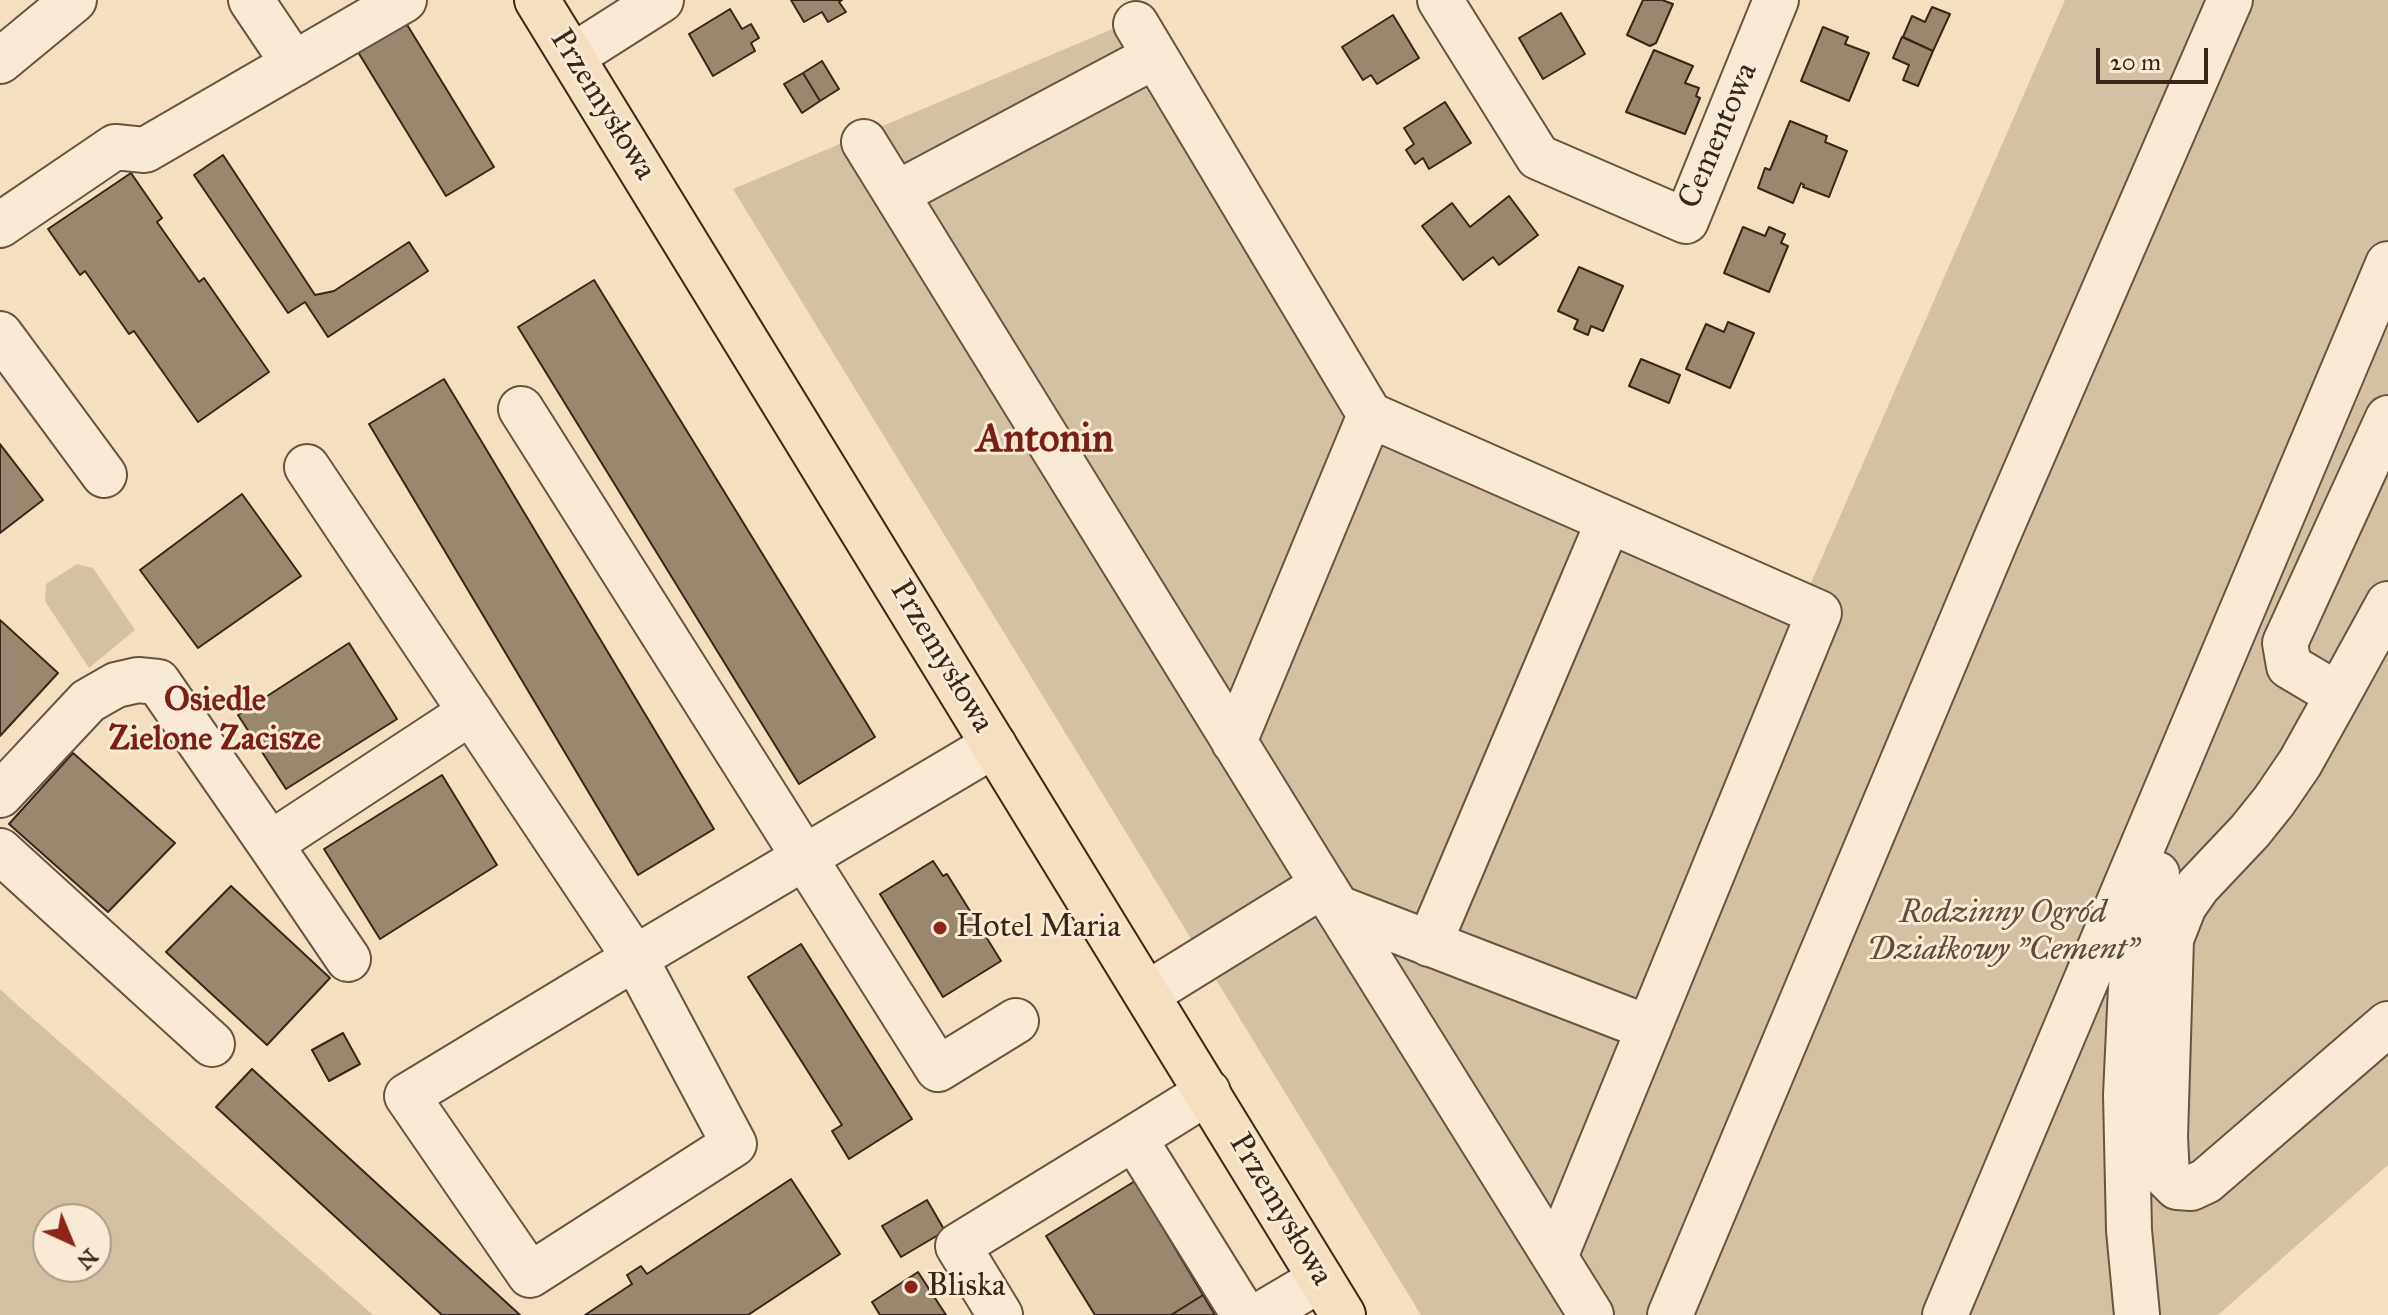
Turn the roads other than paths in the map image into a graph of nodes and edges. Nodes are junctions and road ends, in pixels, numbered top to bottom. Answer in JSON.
{"nodes":[{"id":1,"x":74,"y":0,"type":"edge"},
{"id":2,"x":251,"y":0,"type":"edge"},
{"id":3,"x":404,"y":0,"type":"edge"},
{"id":4,"x":537,"y":0,"type":"edge"},
{"id":5,"x":661,"y":0,"type":"edge"},
{"id":6,"x":1440,"y":0,"type":"edge"},
{"id":7,"x":1776,"y":0,"type":"edge"},
{"id":8,"x":2230,"y":0,"type":"edge"},
{"id":9,"x":573,"y":56,"type":"junction"},
{"id":10,"x":0,"y":61,"type":"edge"},
{"id":11,"x":294,"y":64,"type":"junction"},
{"id":12,"x":864,"y":142,"type":"dead end"},
{"id":13,"x":896,"y":194,"type":"junction"},
{"id":14,"x":0,"y":225,"type":"edge"},
{"id":15,"x":2388,"y":264,"type":"edge"},
{"id":16,"x":0,"y":334,"type":"edge"},
{"id":17,"x":2388,"y":336,"type":"edge"},
{"id":18,"x":521,"y":409,"type":"dead end"},
{"id":19,"x":1370,"y":415,"type":"junction"},
{"id":20,"x":2388,"y":418,"type":"edge"},
{"id":21,"x":307,"y":467,"type":"dead end"},
{"id":22,"x":104,"y":475,"type":"dead end"},
{"id":23,"x":1609,"y":520,"type":"junction"},
{"id":24,"x":2388,"y":604,"type":"edge"},
{"id":25,"x":2338,"y":695,"type":"junction"},
{"id":26,"x":471,"y":712,"type":"junction"},
{"id":27,"x":1234,"y":742,"type":"junction"},
{"id":28,"x":994,"y":745,"type":"junction"},
{"id":29,"x":0,"y":795,"type":"edge"},
{"id":30,"x":270,"y":844,"type":"junction"},
{"id":31,"x":0,"y":851,"type":"edge"},
{"id":32,"x":805,"y":857,"type":"junction"},
{"id":33,"x":1330,"y":896,"type":"junction"},
{"id":34,"x":1429,"y":944,"type":"junction"},
{"id":35,"x":635,"y":958,"type":"junction"},
{"id":36,"x":348,"y":959,"type":"dead end"},
{"id":37,"x":1147,"y":994,"type":"junction"},
{"id":38,"x":1016,"y":1021,"type":"dead end"},
{"id":39,"x":2388,"y":1024,"type":"edge"},
{"id":40,"x":1649,"y":1028,"type":"junction"},
{"id":41,"x":212,"y":1044,"type":"dead end"},
{"id":42,"x":1208,"y":1092,"type":"junction"},
{"id":43,"x":1134,"y":1138,"type":"junction"},
{"id":44,"x":1555,"y":1257,"type":"junction"},
{"id":45,"x":1321,"y":1279,"type":"junction"},
{"id":46,"x":1000,"y":1315,"type":"edge"},
{"id":47,"x":1244,"y":1315,"type":"edge"},
{"id":48,"x":1260,"y":1315,"type":"edge"},
{"id":49,"x":1343,"y":1315,"type":"edge"},
{"id":50,"x":1591,"y":1315,"type":"edge"},
{"id":51,"x":1670,"y":1315,"type":"edge"},
{"id":52,"x":1945,"y":1315,"type":"edge"},
{"id":53,"x":2137,"y":1315,"type":"edge"}],
"edges":[{"from":1,"to":10,"type":"street"},
{"from":2,"to":11,"type":"street"},
{"from":3,"to":11,"type":"street"},
{"from":4,"to":9,"type":"main road","name":"Przemysłowa"},
{"from":5,"to":9,"type":"street"},
{"from":6,"to":7,"type":"street","name":"Cementowa"},
{"from":8,"to":51,"type":"street"},
{"from":9,"to":28,"type":"main road","name":"Przemysłowa"},
{"from":11,"to":14,"type":"street"},
{"from":12,"to":13,"type":"street"},
{"from":13,"to":19,"type":"street"},
{"from":13,"to":27,"type":"street"},
{"from":15,"to":52,"type":"street"},
{"from":16,"to":22,"type":"street"},
{"from":17,"to":53,"type":"street"},
{"from":18,"to":32,"type":"street"},
{"from":19,"to":23,"type":"street"},
{"from":19,"to":27,"type":"street"},
{"from":20,"to":25,"type":"street"},
{"from":21,"to":26,"type":"street"},
{"from":23,"to":34,"type":"street"},
{"from":23,"to":40,"type":"street"},
{"from":24,"to":25,"type":"street"},
{"from":25,"to":39,"type":"street"},
{"from":26,"to":30,"type":"street"},
{"from":26,"to":35,"type":"street"},
{"from":27,"to":33,"type":"street"},
{"from":28,"to":32,"type":"street"},
{"from":28,"to":37,"type":"main road","name":"Przemysłowa"},
{"from":29,"to":30,"type":"street"},
{"from":30,"to":36,"type":"street"},
{"from":31,"to":41,"type":"street"},
{"from":32,"to":35,"type":"street"},
{"from":32,"to":38,"type":"street"},
{"from":33,"to":34,"type":"street"},
{"from":33,"to":37,"type":"street"},
{"from":33,"to":44,"type":"street"},
{"from":34,"to":40,"type":"street"},
{"from":35,"to":35,"type":"street"},
{"from":37,"to":42,"type":"main road","name":"Przemysłowa"},
{"from":40,"to":44,"type":"street"},
{"from":42,"to":43,"type":"street"},
{"from":42,"to":45,"type":"main road","name":"Przemysłowa"},
{"from":43,"to":46,"type":"street"},
{"from":43,"to":47,"type":"street"},
{"from":44,"to":50,"type":"street"},
{"from":45,"to":48,"type":"street"},
{"from":45,"to":49,"type":"main road","name":"Przemysłowa"}]}
